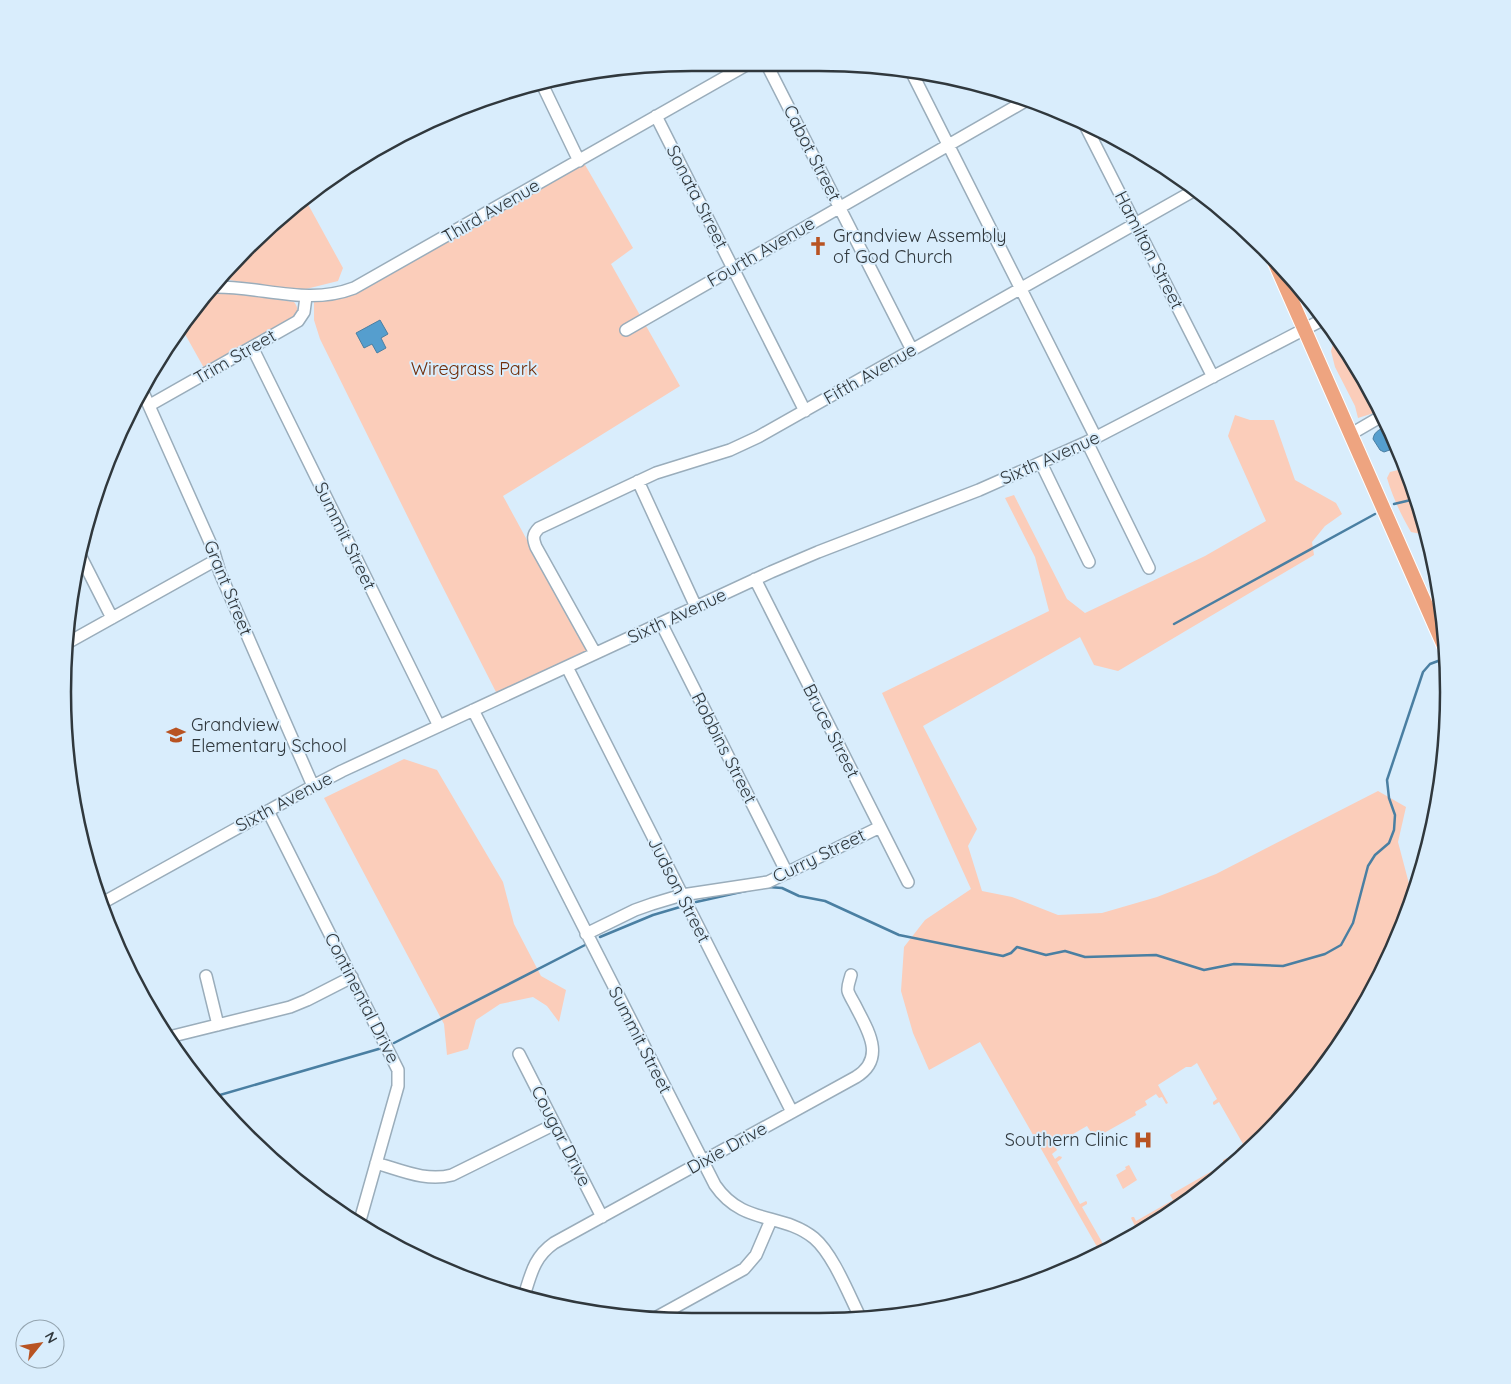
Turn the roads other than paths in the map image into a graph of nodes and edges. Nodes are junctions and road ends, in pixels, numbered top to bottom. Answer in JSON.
{"nodes":[{"id":1,"x":736,"y":71,"type":"edge"},
{"id":2,"x":770,"y":71,"type":"edge"},
{"id":3,"x":915,"y":79,"type":"edge"},
{"id":4,"x":544,"y":89,"type":"edge"},
{"id":5,"x":1019,"y":104,"type":"edge"},
{"id":6,"x":656,"y":116,"type":"junction"},
{"id":7,"x":1088,"y":133,"type":"edge"},
{"id":8,"x":949,"y":145,"type":"junction"},
{"id":9,"x":579,"y":161,"type":"junction"},
{"id":10,"x":1188,"y":194,"type":"edge"},
{"id":11,"x":840,"y":207,"type":"junction"},
{"id":12,"x":1135,"y":224,"type":"junction"},
{"id":13,"x":733,"y":268,"type":"junction"},
{"id":14,"x":1282,"y":278,"type":"edge"},
{"id":15,"x":221,"y":287,"type":"edge"},
{"id":16,"x":1022,"y":288,"type":"junction"},
{"id":17,"x":306,"y":297,"type":"junction"},
{"id":18,"x":1317,"y":323,"type":"edge"},
{"id":19,"x":626,"y":330,"type":"dead end"},
{"id":20,"x":1304,"y":330,"type":"junction"},
{"id":21,"x":252,"y":347,"type":"junction"},
{"id":22,"x":912,"y":350,"type":"junction"},
{"id":23,"x":1213,"y":377,"type":"junction"},
{"id":24,"x":146,"y":397,"type":"edge"},
{"id":25,"x":150,"y":405,"type":"junction"},
{"id":26,"x":805,"y":411,"type":"junction"},
{"id":27,"x":1377,"y":419,"type":"edge"},
{"id":28,"x":1351,"y":434,"type":"junction"},
{"id":29,"x":1092,"y":440,"type":"junction"},
{"id":30,"x":1041,"y":463,"type":"junction"},
{"id":31,"x":638,"y":481,"type":"junction"},
{"id":32,"x":216,"y":560,"type":"junction"},
{"id":33,"x":1089,"y":562,"type":"dead end"},
{"id":34,"x":85,"y":564,"type":"edge"},
{"id":35,"x":1149,"y":568,"type":"dead end"},
{"id":36,"x":755,"y":579,"type":"junction"},
{"id":37,"x":696,"y":607,"type":"junction"},
{"id":38,"x":112,"y":618,"type":"junction"},
{"id":39,"x":660,"y":623,"type":"junction"},
{"id":40,"x":1436,"y":627,"type":"edge"},
{"id":41,"x":74,"y":639,"type":"edge"},
{"id":42,"x":595,"y":653,"type":"junction"},
{"id":43,"x":567,"y":667,"type":"junction"},
{"id":44,"x":473,"y":710,"type":"junction"},
{"id":45,"x":439,"y":726,"type":"junction"},
{"id":46,"x":313,"y":786,"type":"junction"},
{"id":47,"x":268,"y":811,"type":"junction"},
{"id":48,"x":880,"y":826,"type":"junction"},
{"id":49,"x":787,"y":873,"type":"junction"},
{"id":50,"x":908,"y":882,"type":"dead end"},
{"id":51,"x":682,"y":895,"type":"junction"},
{"id":52,"x":106,"y":898,"type":"edge"},
{"id":53,"x":586,"y":934,"type":"junction"},
{"id":54,"x":206,"y":976,"type":"dead end"},
{"id":55,"x":851,"y":976,"type":"dead end"},
{"id":56,"x":352,"y":977,"type":"junction"},
{"id":57,"x":218,"y":1025,"type":"junction"},
{"id":58,"x":176,"y":1036,"type":"edge"},
{"id":59,"x":519,"y":1054,"type":"dead end"},
{"id":60,"x":792,"y":1112,"type":"junction"},
{"id":61,"x":555,"y":1124,"type":"junction"},
{"id":62,"x":702,"y":1162,"type":"junction"},
{"id":63,"x":376,"y":1163,"type":"junction"},
{"id":64,"x":361,"y":1217,"type":"edge"},
{"id":65,"x":602,"y":1217,"type":"junction"},
{"id":66,"x":771,"y":1220,"type":"junction"},
{"id":67,"x":526,"y":1290,"type":"edge"},
{"id":68,"x":857,"y":1311,"type":"edge"},
{"id":69,"x":667,"y":1312,"type":"edge"}],
"edges":[{"from":1,"to":6,"type":"street","name":"Third Avenue"},
{"from":2,"to":11,"type":"street","name":"Cabot Street"},
{"from":3,"to":8,"type":"street"},
{"from":4,"to":9,"type":"street"},
{"from":5,"to":8,"type":"street","name":"Fourth Avenue"},
{"from":6,"to":9,"type":"street","name":"Third Avenue"},
{"from":6,"to":13,"type":"street","name":"Sonata Street"},
{"from":7,"to":12,"type":"street","name":"Hamilton Street"},
{"from":8,"to":11,"type":"street","name":"Fourth Avenue"},
{"from":8,"to":16,"type":"street"},
{"from":9,"to":17,"type":"street","name":"Third Avenue"},
{"from":10,"to":12,"type":"street","name":"Fifth Avenue"},
{"from":11,"to":13,"type":"street","name":"Fourth Avenue"},
{"from":11,"to":22,"type":"street","name":"Cabot Street"},
{"from":12,"to":16,"type":"street","name":"Fifth Avenue"},
{"from":12,"to":23,"type":"street","name":"Hamilton Street"},
{"from":13,"to":19,"type":"street","name":"Fourth Avenue"},
{"from":13,"to":26,"type":"street","name":"Sonata Street"},
{"from":14,"to":20,"type":"main road"},
{"from":15,"to":17,"type":"street","name":"Third Avenue"},
{"from":16,"to":22,"type":"street","name":"Fifth Avenue"},
{"from":16,"to":29,"type":"street"},
{"from":17,"to":21,"type":"street","name":"Trim Street"},
{"from":18,"to":20,"type":"street","name":"Sixth Avenue"},
{"from":20,"to":23,"type":"street","name":"Sixth Avenue"},
{"from":20,"to":28,"type":"main road"},
{"from":21,"to":25,"type":"street","name":"Trim Street"},
{"from":21,"to":45,"type":"street","name":"Summit Street"},
{"from":22,"to":26,"type":"street","name":"Fifth Avenue"},
{"from":23,"to":29,"type":"street","name":"Sixth Avenue"},
{"from":24,"to":25,"type":"street","name":"Grant Street"},
{"from":25,"to":32,"type":"street","name":"Grant Street"},
{"from":26,"to":31,"type":"street","name":"Fifth Avenue"},
{"from":27,"to":28,"type":"street"},
{"from":28,"to":40,"type":"main road"},
{"from":29,"to":30,"type":"street","name":"Sixth Avenue"},
{"from":29,"to":35,"type":"street"},
{"from":30,"to":33,"type":"street"},
{"from":30,"to":36,"type":"street","name":"Sixth Avenue"},
{"from":31,"to":37,"type":"street"},
{"from":31,"to":42,"type":"street","name":"Fifth Avenue"},
{"from":32,"to":38,"type":"street"},
{"from":32,"to":46,"type":"street","name":"Grant Street"},
{"from":34,"to":38,"type":"street"},
{"from":36,"to":37,"type":"street","name":"Sixth Avenue"},
{"from":36,"to":48,"type":"street","name":"Bruce Street"},
{"from":37,"to":39,"type":"street","name":"Sixth Avenue"},
{"from":38,"to":41,"type":"street"},
{"from":39,"to":42,"type":"street","name":"Sixth Avenue"},
{"from":39,"to":49,"type":"street","name":"Robbins Street"},
{"from":42,"to":43,"type":"street","name":"Sixth Avenue"},
{"from":43,"to":44,"type":"street","name":"Sixth Avenue"},
{"from":43,"to":51,"type":"street","name":"Judson Street"},
{"from":44,"to":45,"type":"street","name":"Sixth Avenue"},
{"from":44,"to":53,"type":"street","name":"Summit Street"},
{"from":45,"to":46,"type":"street","name":"Sixth Avenue"},
{"from":46,"to":47,"type":"street","name":"Sixth Avenue"},
{"from":47,"to":52,"type":"street","name":"Sixth Avenue"},
{"from":47,"to":56,"type":"street","name":"Continental Drive"},
{"from":48,"to":49,"type":"street","name":"Curry Street"},
{"from":48,"to":50,"type":"street","name":"Bruce Street"},
{"from":49,"to":51,"type":"street","name":"Curry Street"},
{"from":51,"to":53,"type":"street","name":"Curry Street"},
{"from":51,"to":60,"type":"street","name":"Judson Street"},
{"from":53,"to":62,"type":"street","name":"Summit Street"},
{"from":54,"to":57,"type":"street"},
{"from":55,"to":60,"type":"street","name":"Dixie Drive"},
{"from":56,"to":57,"type":"street"},
{"from":56,"to":63,"type":"street","name":"Continental Drive"},
{"from":57,"to":58,"type":"street"},
{"from":59,"to":61,"type":"street","name":"Cougar Drive"},
{"from":60,"to":62,"type":"street","name":"Dixie Drive"},
{"from":61,"to":63,"type":"street"},
{"from":61,"to":65,"type":"street","name":"Cougar Drive"},
{"from":62,"to":65,"type":"street","name":"Dixie Drive"},
{"from":62,"to":66,"type":"street","name":"Summit Street"},
{"from":63,"to":64,"type":"street","name":"Continental Drive"},
{"from":65,"to":67,"type":"street","name":"Dixie Drive"},
{"from":66,"to":68,"type":"street","name":"Summit Street"},
{"from":66,"to":69,"type":"street"}]}
